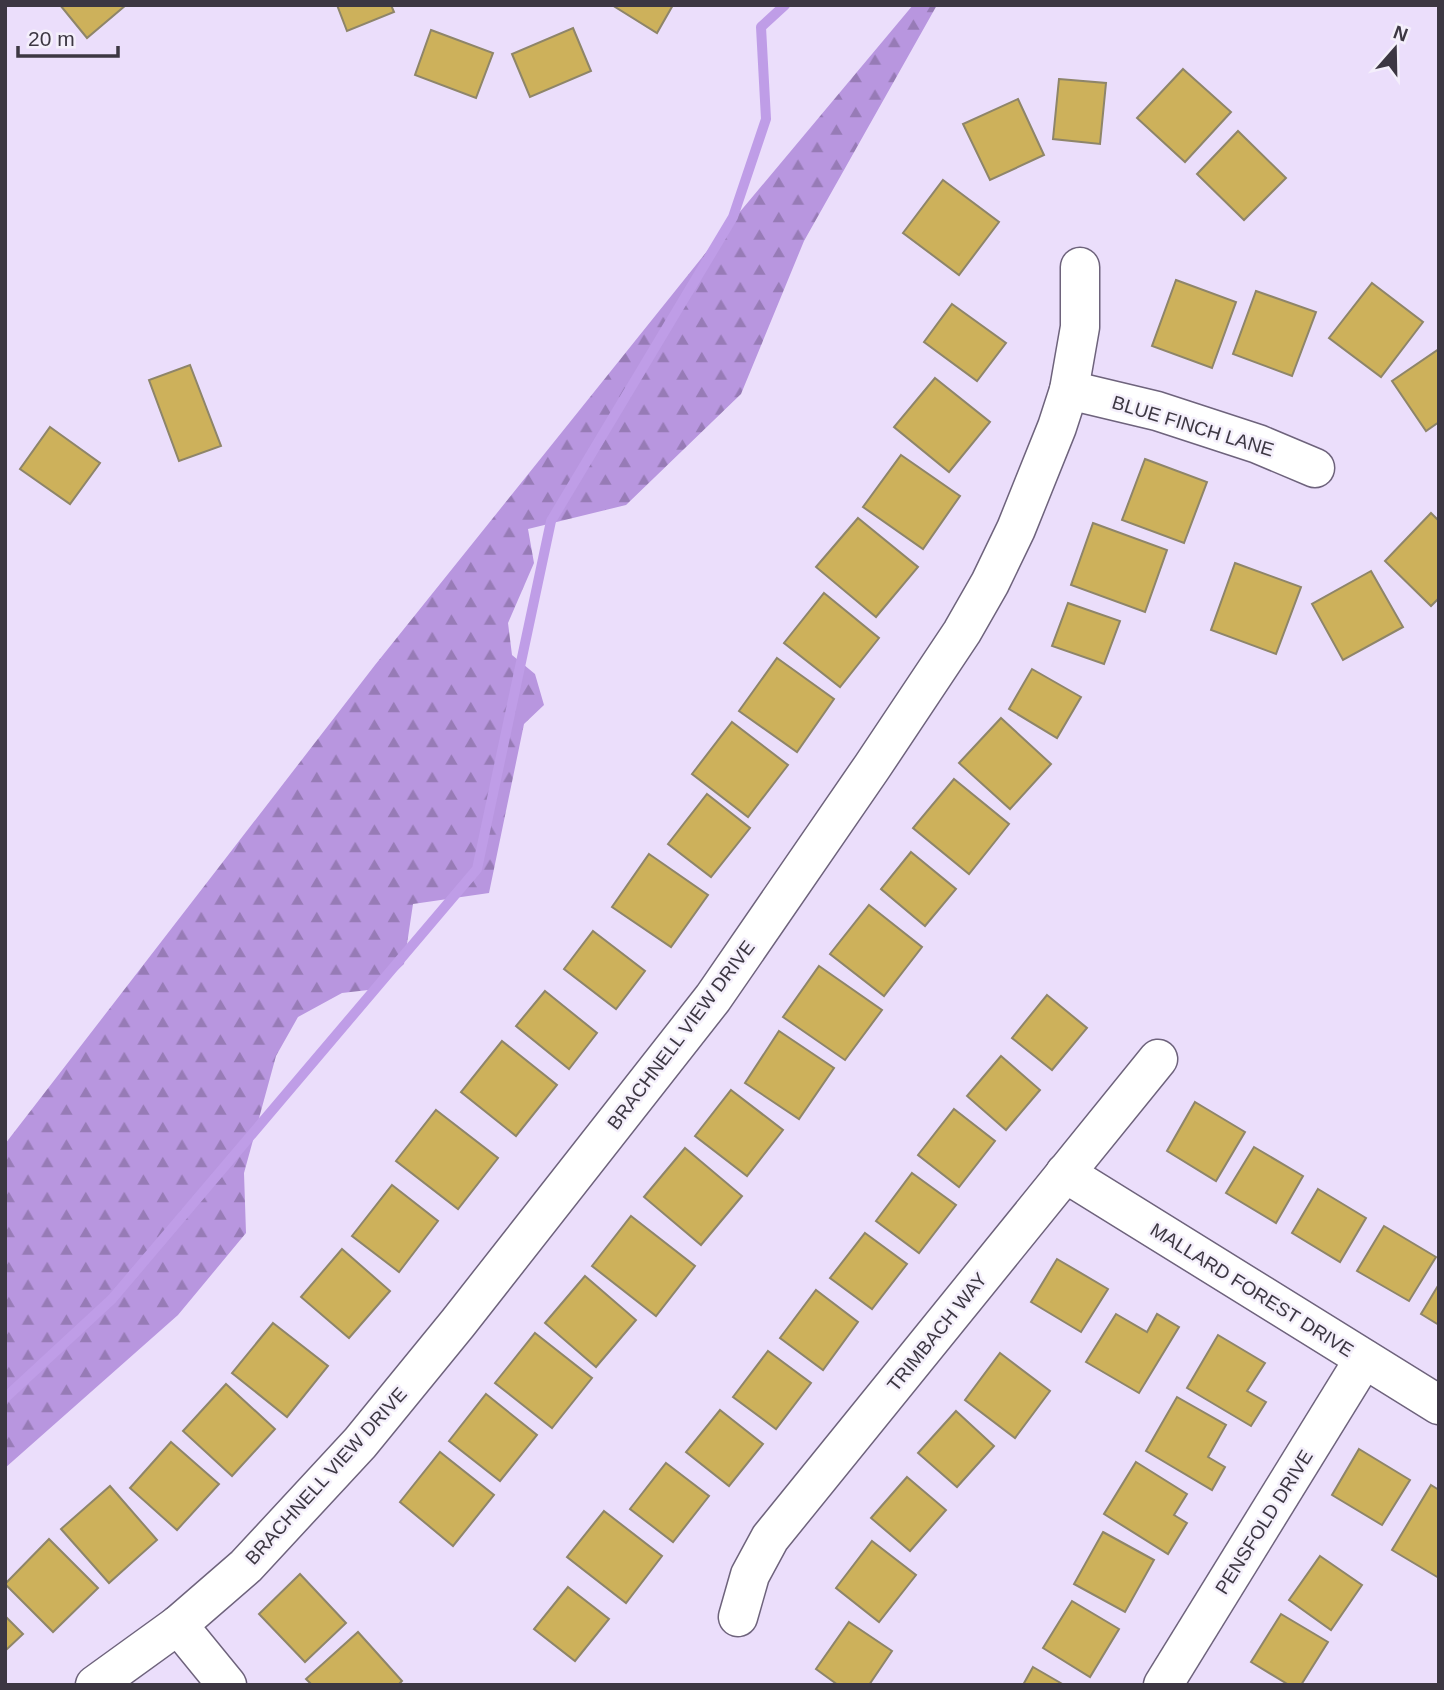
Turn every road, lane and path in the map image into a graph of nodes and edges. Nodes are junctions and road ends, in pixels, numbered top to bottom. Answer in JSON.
{"nodes":[{"id":1,"x":1080,"y":267,"type":"dead end"},
{"id":2,"x":1069,"y":390,"type":"junction"},
{"id":3,"x":1315,"y":467,"type":"dead end"},
{"id":4,"x":1158,"y":1059,"type":"dead end"},
{"id":5,"x":1065,"y":1173,"type":"junction"},
{"id":6,"x":1364,"y":1359,"type":"junction"},
{"id":7,"x":1439,"y":1405,"type":"edge"},
{"id":8,"x":738,"y":1617,"type":"dead end"},
{"id":9,"x":178,"y":1625,"type":"junction"},
{"id":10,"x":95,"y":1685,"type":"edge"},
{"id":11,"x":227,"y":1685,"type":"edge"},
{"id":12,"x":1163,"y":1685,"type":"edge"}],
"edges":[{"from":1,"to":2,"type":"street","name":"BRACHNELL VIEW DRIVE"},
{"from":2,"to":3,"type":"street","name":"BLUE FINCH LANE"},
{"from":2,"to":9,"type":"street","name":"BRACHNELL VIEW DRIVE"},
{"from":4,"to":5,"type":"street","name":"TRIMBACH WAY"},
{"from":5,"to":6,"type":"street","name":"MALLARD FOREST DRIVE"},
{"from":5,"to":8,"type":"street","name":"TRIMBACH WAY"},
{"from":6,"to":7,"type":"street","name":"MALLARD FOREST DRIVE"},
{"from":6,"to":12,"type":"street","name":"PENSFOLD DRIVE"},
{"from":9,"to":10,"type":"street","name":"BRACHNELL VIEW DRIVE"},
{"from":9,"to":11,"type":"street"}]}
